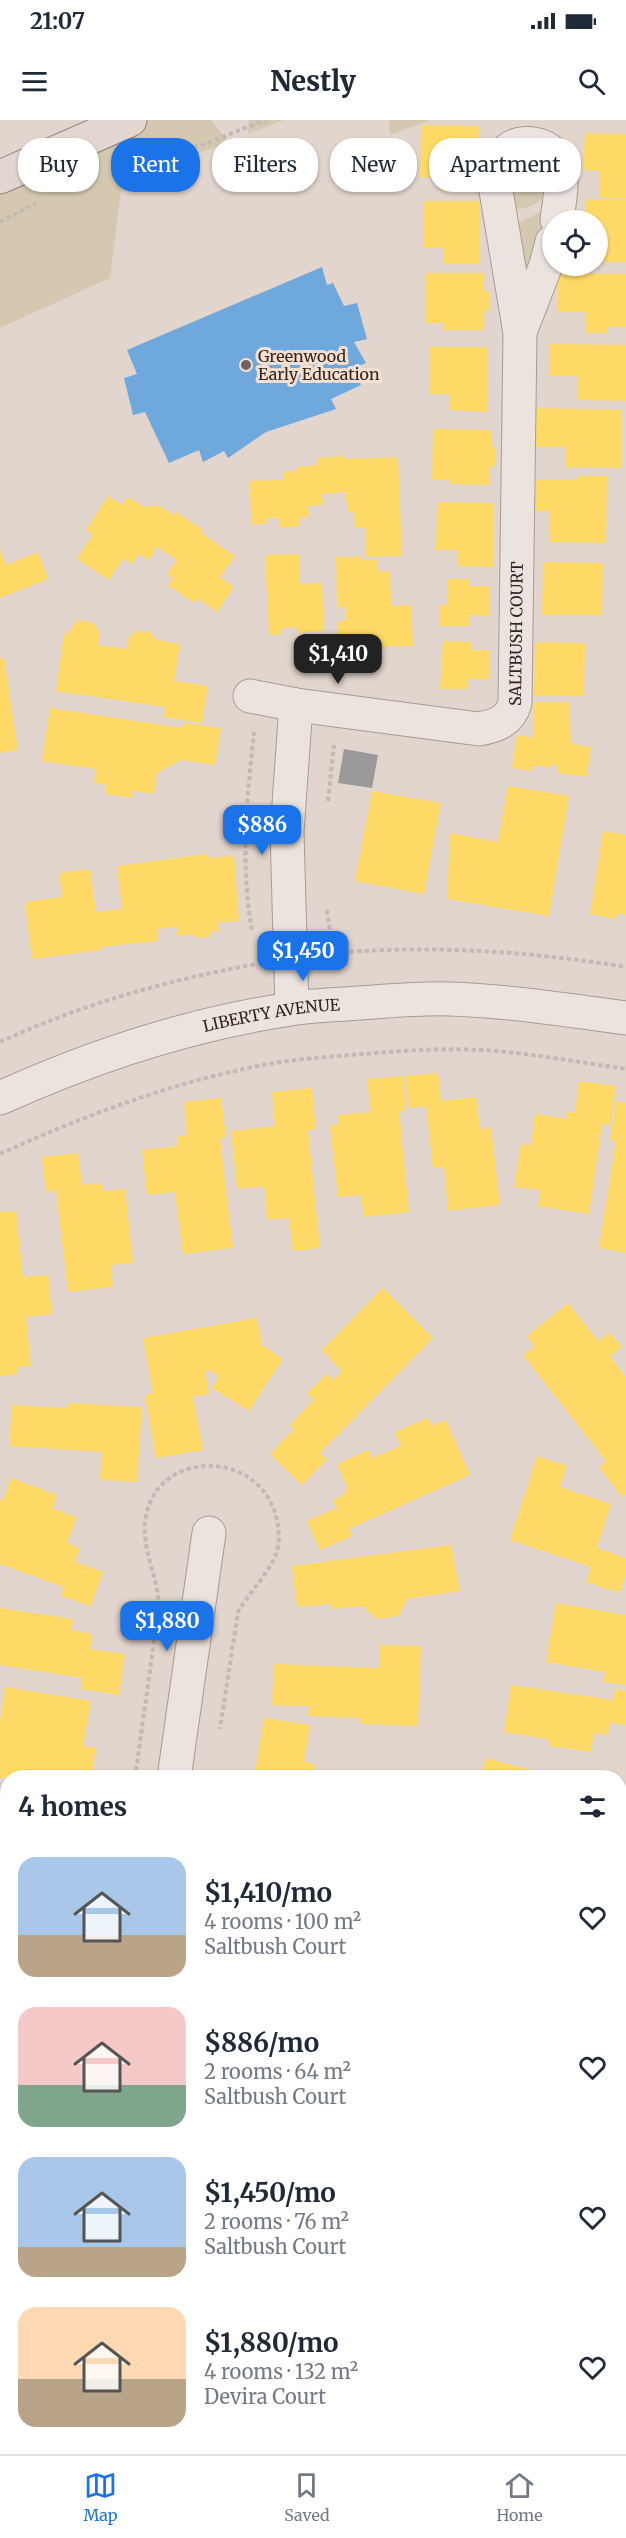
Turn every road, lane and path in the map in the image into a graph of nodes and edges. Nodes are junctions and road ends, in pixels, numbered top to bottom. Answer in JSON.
{"nodes":[{"id":1,"x":130,"y":120,"type":"edge"},
{"id":2,"x":265,"y":120,"type":"edge"},
{"id":3,"x":200,"y":145,"type":"edge"},
{"id":4,"x":0,"y":177,"type":"edge"},
{"id":5,"x":41,"y":201,"type":"dead end"},
{"id":6,"x":558,"y":210,"type":"edge"},
{"id":7,"x":0,"y":222,"type":"edge"},
{"id":8,"x":542,"y":275,"type":"edge"},
{"id":9,"x":520,"y":333,"type":"junction"},
{"id":10,"x":250,"y":696,"type":"dead end"},
{"id":11,"x":296,"y":705,"type":"junction"},
{"id":12,"x":334,"y":745,"type":"dead end"},
{"id":13,"x":327,"y":810,"type":"dead end"},
{"id":14,"x":327,"y":905,"type":"dead end"},
{"id":15,"x":257,"y":964,"type":"dead end"},
{"id":16,"x":626,"y":967,"type":"edge"},
{"id":17,"x":292,"y":1008,"type":"junction"},
{"id":18,"x":626,"y":1018,"type":"edge"},
{"id":19,"x":0,"y":1042,"type":"edge"},
{"id":20,"x":626,"y":1069,"type":"edge"},
{"id":21,"x":0,"y":1098,"type":"edge"},
{"id":22,"x":0,"y":1154,"type":"edge"},
{"id":23,"x":210,"y":1533,"type":"dead end"},
{"id":24,"x":175,"y":1770,"type":"edge"}],
"edges":[{"from":1,"to":4,"type":"main road"},
{"from":2,"to":3,"type":"path"},
{"from":5,"to":7,"type":"path"},
{"from":6,"to":9,"type":"street","name":"SALTBUSH COURT"},
{"from":8,"to":9,"type":"street","name":"SALTBUSH COURT"},
{"from":9,"to":11,"type":"street","name":"SALTBUSH COURT"},
{"from":10,"to":11,"type":"street","name":"SALTBUSH COURT"},
{"from":11,"to":17,"type":"street"},
{"from":12,"to":13,"type":"path"},
{"from":14,"to":16,"type":"path"},
{"from":15,"to":19,"type":"path"},
{"from":17,"to":18,"type":"street","name":"LIBERTY AVENUE"},
{"from":17,"to":21,"type":"street","name":"LIBERTY AVENUE"},
{"from":20,"to":22,"type":"path"},
{"from":23,"to":24,"type":"street"}]}
